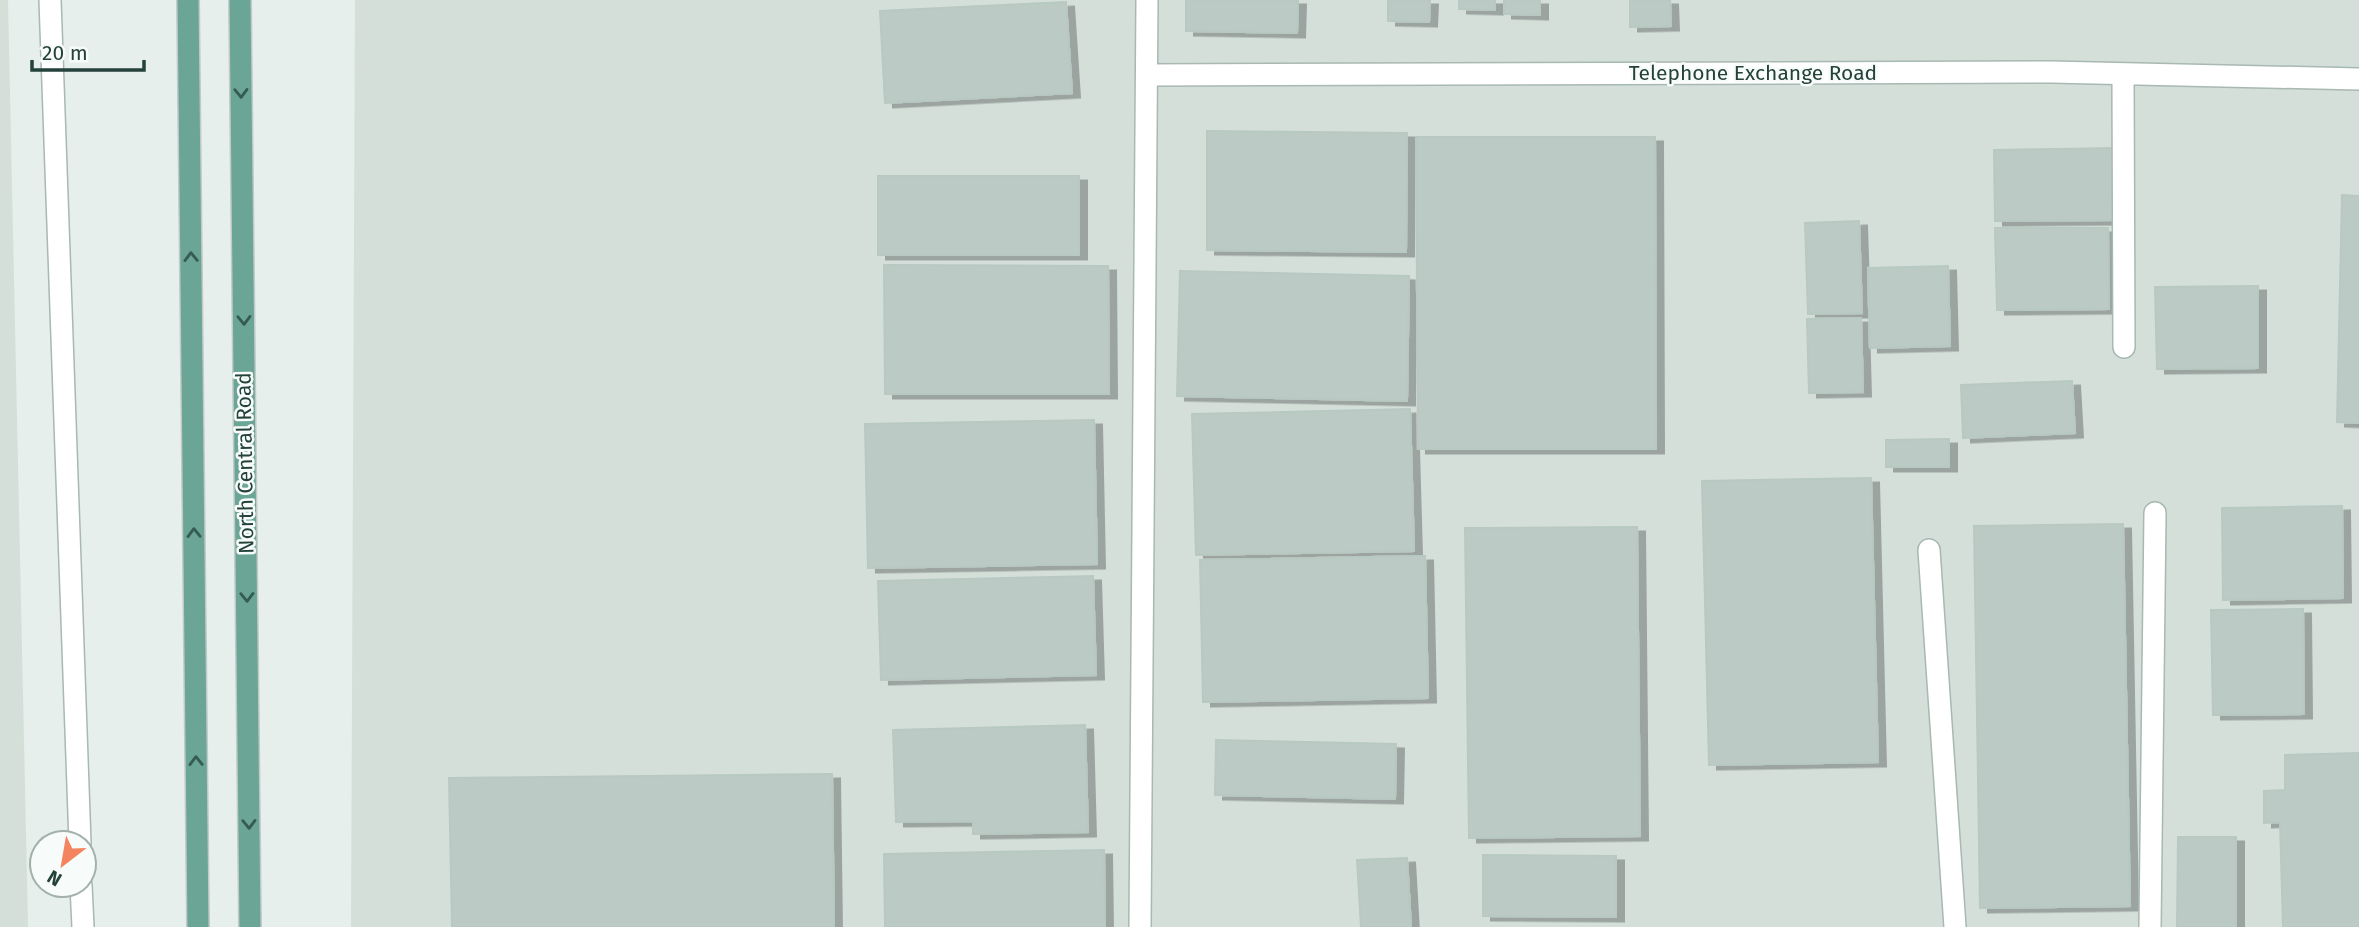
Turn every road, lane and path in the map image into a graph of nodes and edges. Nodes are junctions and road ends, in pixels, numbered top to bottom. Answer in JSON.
{"nodes":[{"id":1,"x":50,"y":0,"type":"edge"},
{"id":2,"x":188,"y":0,"type":"edge"},
{"id":3,"x":240,"y":0,"type":"edge"},
{"id":4,"x":1147,"y":0,"type":"edge"},
{"id":5,"x":1147,"y":75,"type":"junction"},
{"id":6,"x":2123,"y":75,"type":"junction"},
{"id":7,"x":2359,"y":79,"type":"edge"},
{"id":8,"x":2124,"y":347,"type":"dead end"},
{"id":9,"x":2155,"y":513,"type":"dead end"},
{"id":10,"x":1929,"y":550,"type":"dead end"},
{"id":11,"x":80,"y":829,"type":"edge"},
{"id":12,"x":82,"y":899,"type":"edge"},
{"id":13,"x":83,"y":927,"type":"edge"},
{"id":14,"x":198,"y":927,"type":"edge"},
{"id":15,"x":250,"y":927,"type":"edge"},
{"id":16,"x":1140,"y":927,"type":"edge"},
{"id":17,"x":1955,"y":927,"type":"edge"},
{"id":18,"x":2150,"y":927,"type":"edge"}],
"edges":[{"from":1,"to":11,"type":"street"},
{"from":14,"to":2,"type":"main road","one_way":true},
{"from":3,"to":15,"type":"main road","name":"North Central Road","one_way":true},
{"from":4,"to":5,"type":"street"},
{"from":5,"to":6,"type":"street","name":"Telephone Exchange Road"},
{"from":5,"to":16,"type":"street"},
{"from":6,"to":7,"type":"street","name":"Telephone Exchange Road"},
{"from":6,"to":8,"type":"street"},
{"from":9,"to":18,"type":"street"},
{"from":10,"to":17,"type":"street"},
{"from":12,"to":13,"type":"street"}]}
